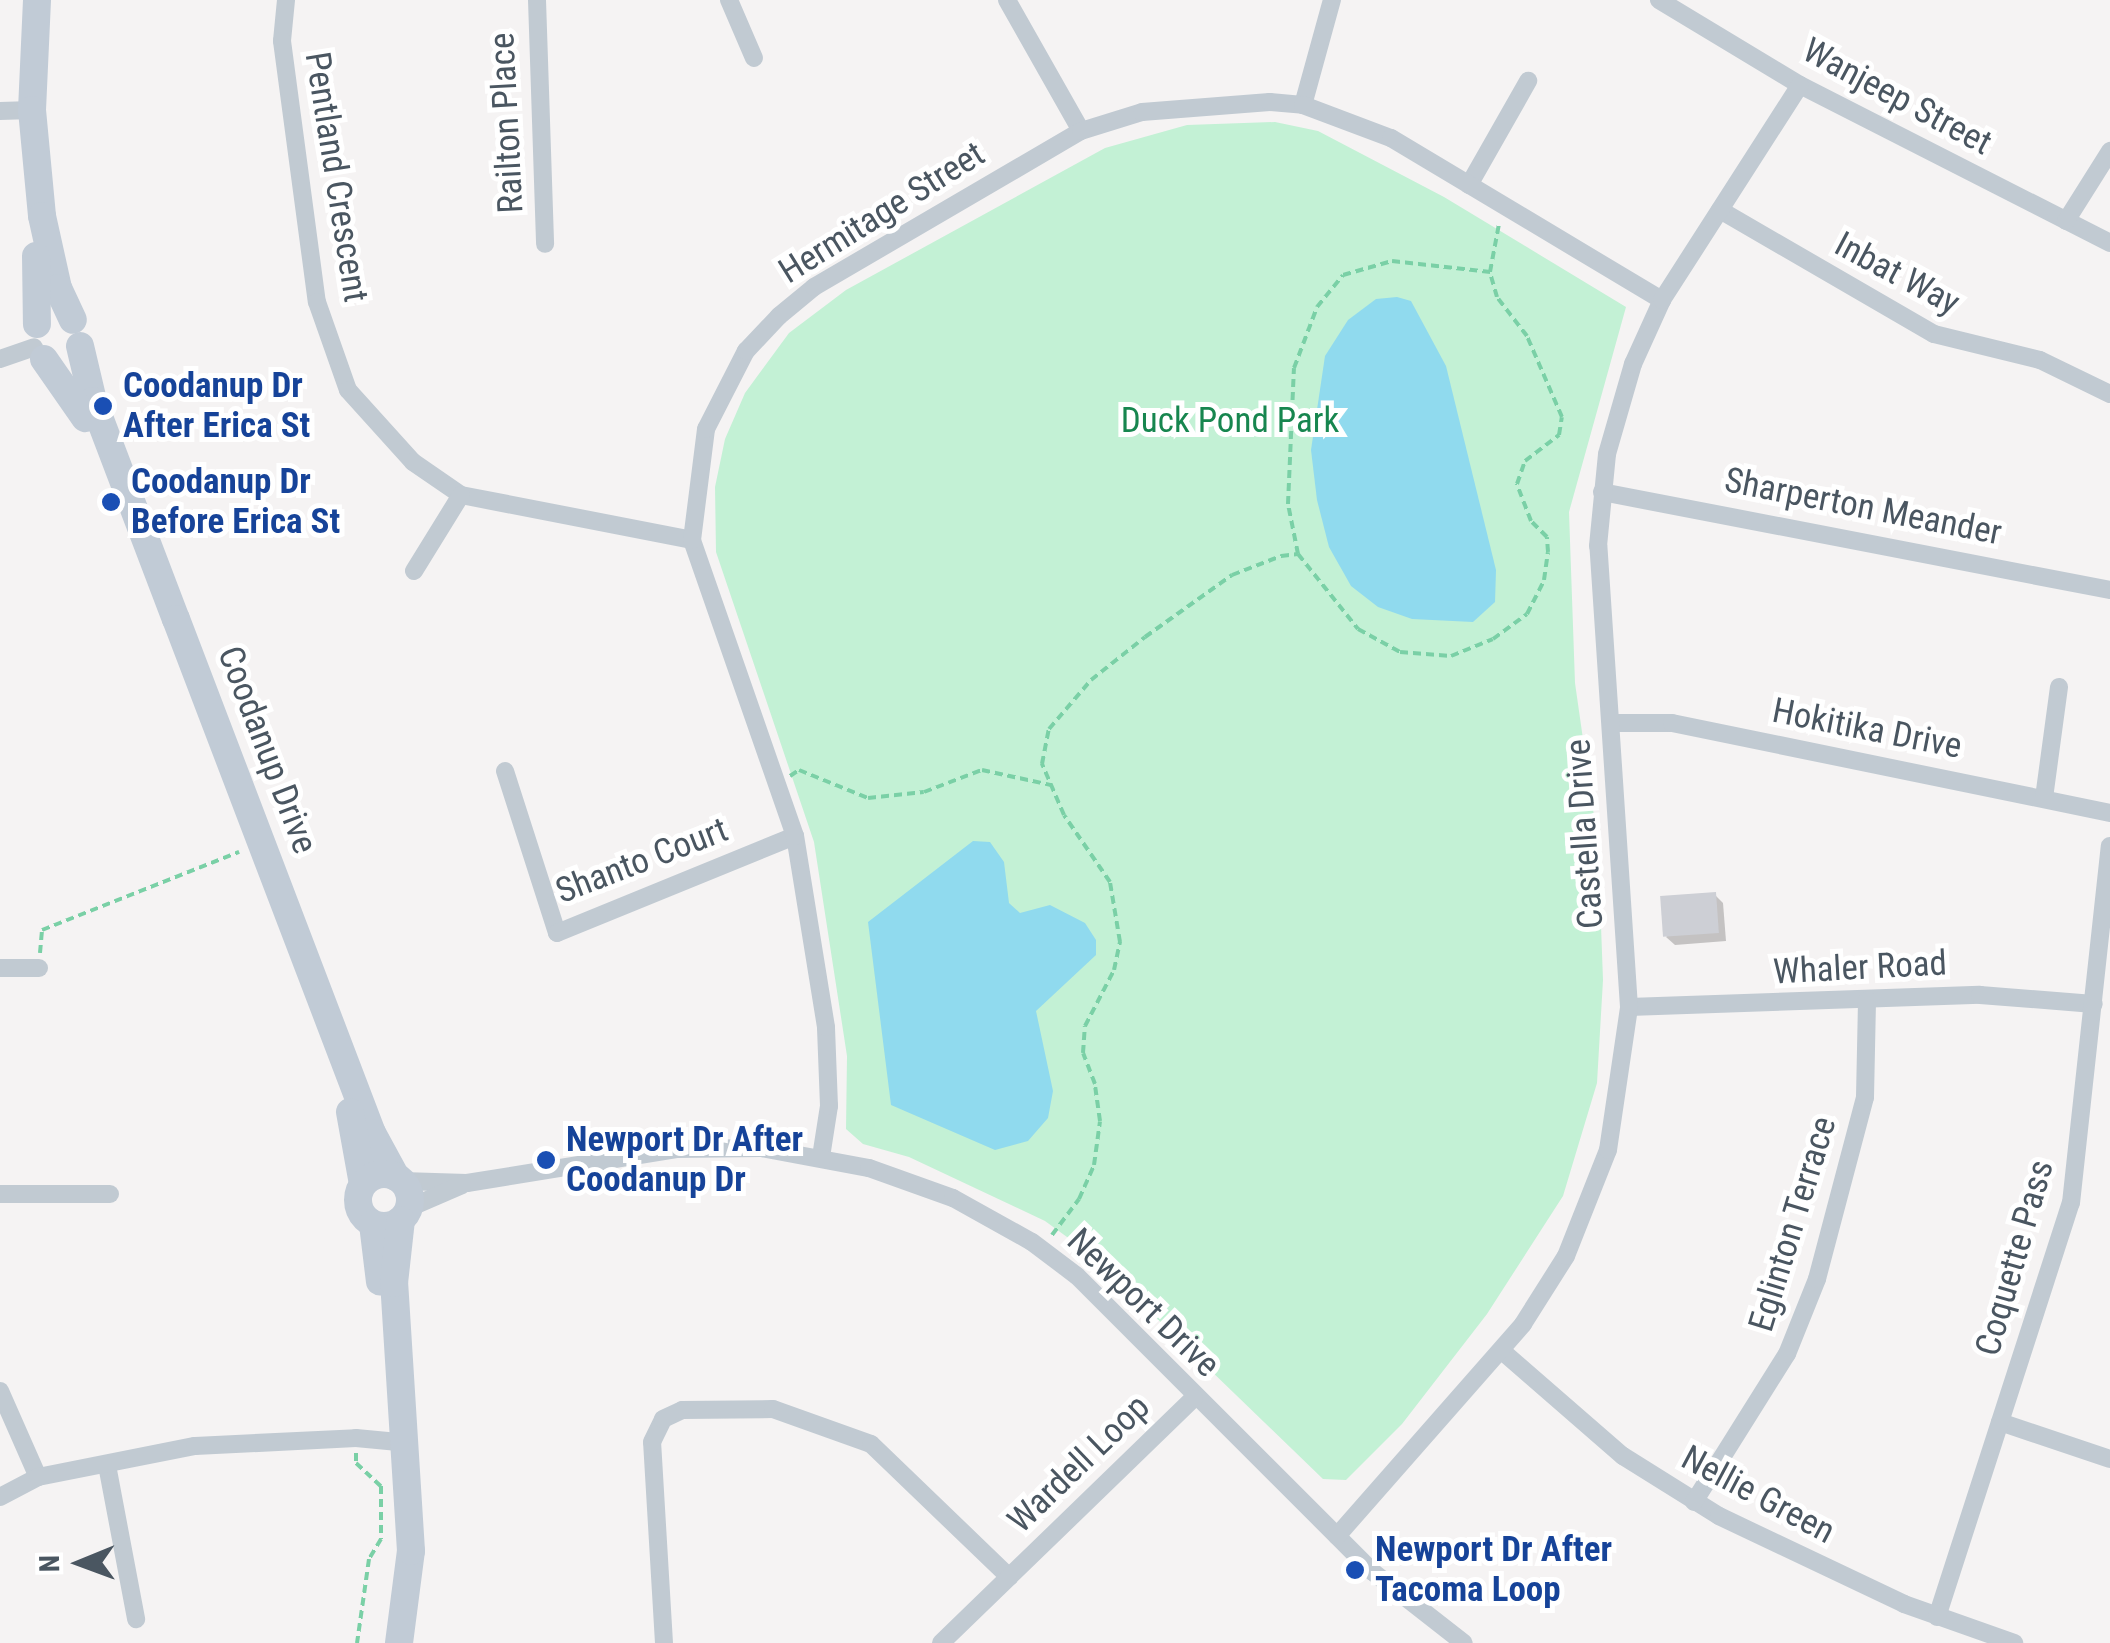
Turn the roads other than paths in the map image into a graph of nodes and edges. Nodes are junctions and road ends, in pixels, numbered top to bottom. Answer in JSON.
{"nodes":[{"id":1,"x":24,"y":0,"type":"edge"},
{"id":2,"x":37,"y":0,"type":"edge"},
{"id":3,"x":286,"y":0,"type":"edge"},
{"id":4,"x":537,"y":0,"type":"edge"},
{"id":5,"x":729,"y":0,"type":"edge"},
{"id":6,"x":1007,"y":0,"type":"edge"},
{"id":7,"x":1332,"y":0,"type":"edge"},
{"id":8,"x":1660,"y":0,"type":"edge"},
{"id":9,"x":754,"y":58,"type":"dead end"},
{"id":10,"x":1528,"y":81,"type":"dead end"},
{"id":11,"x":1800,"y":85,"type":"junction"},
{"id":12,"x":1303,"y":104,"type":"junction"},
{"id":13,"x":18,"y":110,"type":"edge"},
{"id":14,"x":1081,"y":132,"type":"junction"},
{"id":15,"x":2110,"y":151,"type":"edge"},
{"id":16,"x":1470,"y":185,"type":"junction"},
{"id":17,"x":1720,"y":210,"type":"junction"},
{"id":18,"x":2066,"y":221,"type":"junction"},
{"id":19,"x":2110,"y":243,"type":"edge"},
{"id":20,"x":545,"y":244,"type":"dead end"},
{"id":21,"x":1662,"y":300,"type":"junction"},
{"id":22,"x":77,"y":333,"type":"junction"},
{"id":23,"x":39,"y":343,"type":"junction"},
{"id":24,"x":0,"y":359,"type":"edge"},
{"id":25,"x":2110,"y":394,"type":"edge"},
{"id":26,"x":1602,"y":492,"type":"junction"},
{"id":27,"x":462,"y":495,"type":"junction"},
{"id":28,"x":692,"y":540,"type":"junction"},
{"id":29,"x":414,"y":571,"type":"dead end"},
{"id":30,"x":2110,"y":590,"type":"edge"},
{"id":31,"x":2059,"y":687,"type":"dead end"},
{"id":32,"x":1611,"y":723,"type":"junction"},
{"id":33,"x":505,"y":771,"type":"dead end"},
{"id":34,"x":2044,"y":798,"type":"junction"},
{"id":35,"x":2110,"y":813,"type":"edge"},
{"id":36,"x":794,"y":836,"type":"junction"},
{"id":37,"x":2110,"y":846,"type":"edge"},
{"id":38,"x":0,"y":968,"type":"edge"},
{"id":39,"x":40,"y":968,"type":"road end"},
{"id":40,"x":1867,"y":1000,"type":"junction"},
{"id":41,"x":2094,"y":1004,"type":"junction"},
{"id":42,"x":1630,"y":1007,"type":"junction"},
{"id":43,"x":822,"y":1157,"type":"junction"},
{"id":44,"x":467,"y":1183,"type":"junction"},
{"id":45,"x":363,"y":1184,"type":"junction"},
{"id":46,"x":0,"y":1194,"type":"edge"},
{"id":47,"x":110,"y":1194,"type":"dead end"},
{"id":48,"x":396,"y":1202,"type":"junction"},
{"id":49,"x":1502,"y":1352,"type":"junction"},
{"id":50,"x":0,"y":1391,"type":"edge"},
{"id":51,"x":1194,"y":1398,"type":"junction"},
{"id":52,"x":2000,"y":1422,"type":"junction"},
{"id":53,"x":401,"y":1442,"type":"junction"},
{"id":54,"x":2110,"y":1459,"type":"edge"},
{"id":55,"x":107,"y":1465,"type":"junction"},
{"id":56,"x":38,"y":1477,"type":"junction"},
{"id":57,"x":0,"y":1498,"type":"edge"},
{"id":58,"x":1694,"y":1502,"type":"junction"},
{"id":59,"x":1336,"y":1536,"type":"junction"},
{"id":60,"x":1009,"y":1576,"type":"junction"},
{"id":61,"x":1937,"y":1617,"type":"junction"},
{"id":62,"x":136,"y":1619,"type":"dead end"},
{"id":63,"x":386,"y":1643,"type":"edge"},
{"id":64,"x":400,"y":1643,"type":"edge"},
{"id":65,"x":664,"y":1643,"type":"edge"},
{"id":66,"x":942,"y":1643,"type":"edge"},
{"id":67,"x":1464,"y":1643,"type":"edge"},
{"id":68,"x":2014,"y":1643,"type":"edge"}],
"edges":[{"from":1,"to":13,"type":"main road","name":"Coodanup Drive"},
{"from":2,"to":13,"type":"main road","name":"Coodanup Drive"},
{"from":3,"to":27,"type":"street","name":"Pentland Crescent"},
{"from":4,"to":20,"type":"street","name":"Railton Place"},
{"from":5,"to":9,"type":"street"},
{"from":6,"to":14,"type":"street"},
{"from":7,"to":12,"type":"street"},
{"from":8,"to":11,"type":"street","name":"Wanjeep Street"},
{"from":10,"to":16,"type":"street"},
{"from":11,"to":17,"type":"street","name":"Castella Drive"},
{"from":11,"to":18,"type":"street","name":"Wanjeep Street"},
{"from":12,"to":14,"type":"street","name":"Hermitage Street"},
{"from":12,"to":16,"type":"street","name":"Hermitage Street"},
{"from":13,"to":22,"type":"main road","name":"Coodanup Drive"},
{"from":13,"to":23,"type":"main road","name":"Coodanup Drive"},
{"from":14,"to":28,"type":"street","name":"Hermitage Street"},
{"from":15,"to":18,"type":"street"},
{"from":16,"to":21,"type":"street","name":"Hermitage Street"},
{"from":17,"to":21,"type":"street","name":"Castella Drive"},
{"from":17,"to":25,"type":"street","name":"Inbat Way"},
{"from":18,"to":19,"type":"street","name":"Wanjeep Street"},
{"from":21,"to":26,"type":"street","name":"Castella Drive"},
{"from":22,"to":23,"type":"main road"},
{"from":22,"to":23,"type":"main road"},
{"from":22,"to":48,"type":"main road","name":"Coodanup Drive"},
{"from":23,"to":24,"type":"street"},
{"from":23,"to":45,"type":"main road","name":"Coodanup Drive"},
{"from":26,"to":30,"type":"street","name":"Sharperton Meander"},
{"from":26,"to":32,"type":"street","name":"Castella Drive"},
{"from":27,"to":28,"type":"street","name":"Pentland Crescent"},
{"from":27,"to":29,"type":"street"},
{"from":28,"to":36,"type":"street","name":"Hermitage Street"},
{"from":31,"to":34,"type":"street"},
{"from":32,"to":34,"type":"street","name":"Hokitika Drive"},
{"from":32,"to":42,"type":"street","name":"Castella Drive"},
{"from":33,"to":36,"type":"street","name":"Shanto Court"},
{"from":34,"to":35,"type":"street","name":"Hokitika Drive"},
{"from":36,"to":43,"type":"street","name":"Hermitage Street"},
{"from":37,"to":41,"type":"street","name":"Coquette Pass"},
{"from":38,"to":39,"type":"street"},
{"from":40,"to":41,"type":"street","name":"Whaler Road"},
{"from":40,"to":42,"type":"street","name":"Whaler Road"},
{"from":40,"to":58,"type":"street","name":"Eglinton Terrace"},
{"from":41,"to":52,"type":"street","name":"Coquette Pass"},
{"from":42,"to":49,"type":"street","name":"Castella Drive"},
{"from":43,"to":44,"type":"street","name":"Newport Drive"},
{"from":43,"to":51,"type":"street","name":"Newport Drive"},
{"from":44,"to":48,"type":"street","name":"Newport Drive"},
{"from":44,"to":48,"type":"street","name":"Newport Drive"},
{"from":45,"to":48,"type":"main road"},
{"from":45,"to":48,"type":"main road","name":"Coodanup Drive"},
{"from":46,"to":47,"type":"street"},
{"from":48,"to":53,"type":"main road","name":"Coodanup Drive"},
{"from":49,"to":58,"type":"street","name":"Nellie Green"},
{"from":49,"to":59,"type":"street","name":"Castella Drive"},
{"from":50,"to":56,"type":"street"},
{"from":51,"to":59,"type":"street","name":"Newport Drive"},
{"from":51,"to":60,"type":"street","name":"Wardell Loop"},
{"from":52,"to":54,"type":"street"},
{"from":52,"to":61,"type":"street","name":"Coquette Pass"},
{"from":53,"to":55,"type":"street"},
{"from":53,"to":63,"type":"main road","name":"Coodanup Drive"},
{"from":53,"to":64,"type":"main road","name":"Coodanup Drive"},
{"from":55,"to":56,"type":"street"},
{"from":55,"to":62,"type":"street"},
{"from":56,"to":57,"type":"street"},
{"from":58,"to":61,"type":"street","name":"Nellie Green"},
{"from":59,"to":67,"type":"street","name":"Newport Drive"},
{"from":60,"to":65,"type":"street","name":"Wardell Loop"},
{"from":60,"to":66,"type":"street","name":"Wardell Loop"},
{"from":61,"to":68,"type":"street","name":"Nellie Green"}]}
